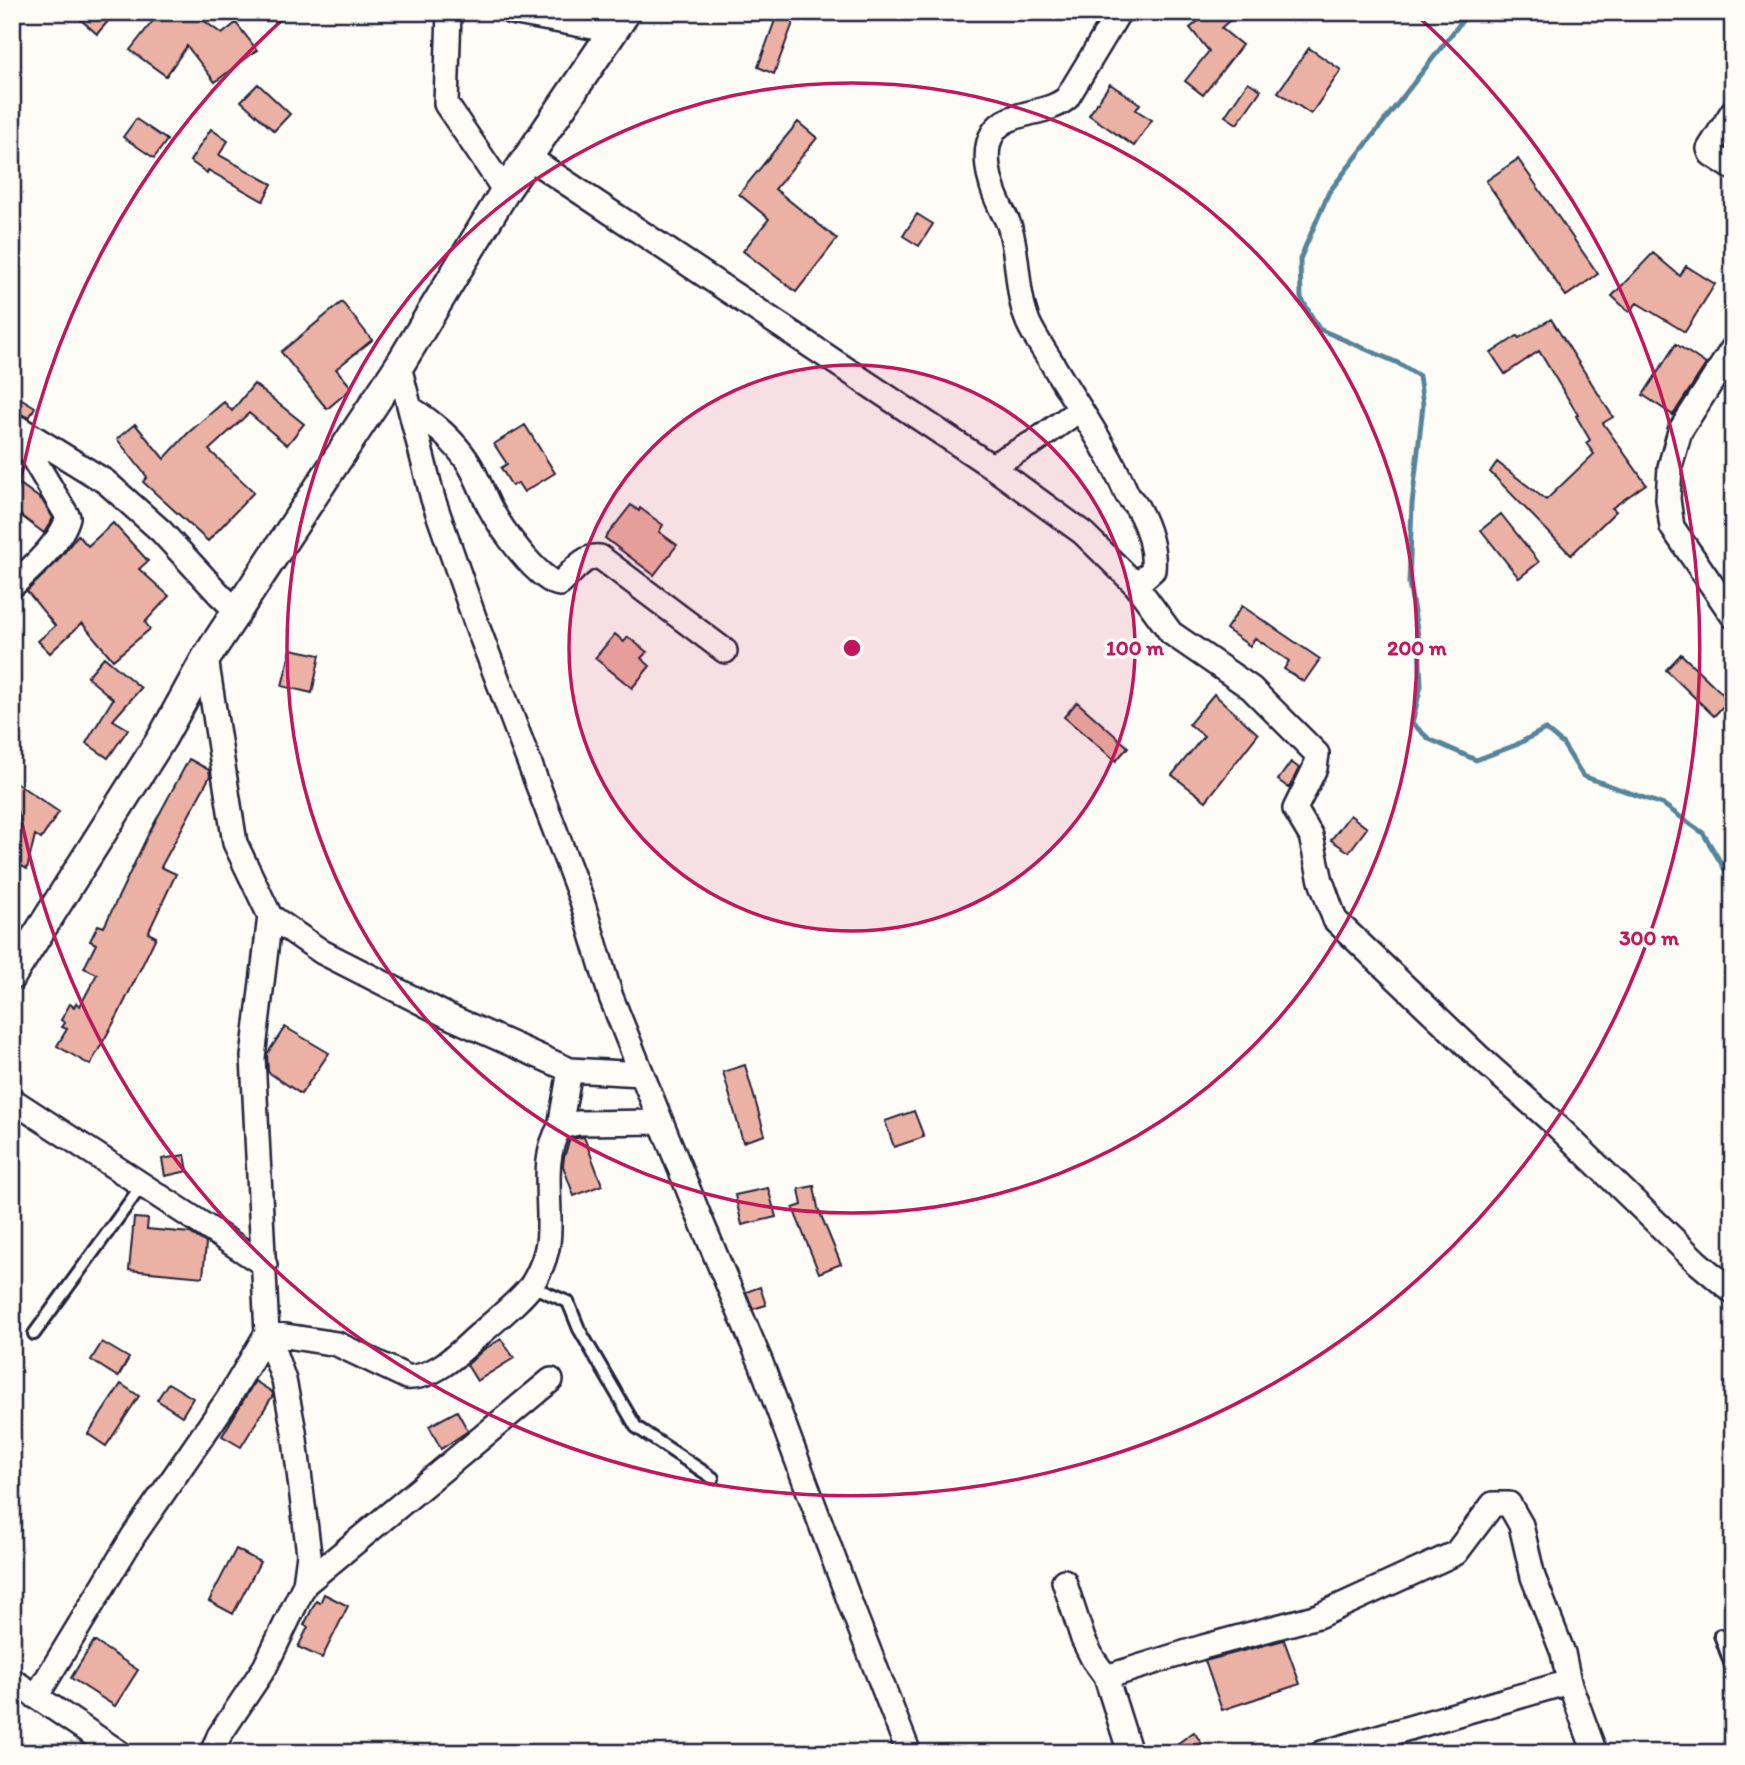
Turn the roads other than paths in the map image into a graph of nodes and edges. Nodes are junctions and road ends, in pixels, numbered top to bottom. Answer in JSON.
{"nodes":[{"id":1,"x":449,"y":12,"type":"edge"},
{"id":2,"x":510,"y":12,"type":"edge"},
{"id":3,"x":1115,"y":14,"type":"edge"},
{"id":4,"x":620,"y":22,"type":"edge"},
{"id":5,"x":1733,"y":111,"type":"edge"},
{"id":6,"x":528,"y":157,"type":"junction"},
{"id":7,"x":1733,"y":168,"type":"edge"},
{"id":8,"x":505,"y":191,"type":"junction"},
{"id":9,"x":1733,"y":348,"type":"edge"},
{"id":10,"x":399,"y":366,"type":"junction"},
{"id":11,"x":410,"y":408,"type":"junction"},
{"id":12,"x":1079,"y":410,"type":"junction"},
{"id":13,"x":13,"y":425,"type":"edge"},
{"id":14,"x":991,"y":466,"type":"junction"},
{"id":15,"x":1136,"y":585,"type":"junction"},
{"id":16,"x":12,"y":586,"type":"edge"},
{"id":17,"x":237,"y":611,"type":"junction"},
{"id":18,"x":1733,"y":616,"type":"edge"},
{"id":19,"x":725,"y":651,"type":"dead end"},
{"id":20,"x":206,"y":658,"type":"junction"},
{"id":21,"x":270,"y":916,"type":"junction"},
{"id":22,"x":12,"y":975,"type":"edge"},
{"id":23,"x":570,"y":1070,"type":"junction"},
{"id":24,"x":642,"y":1074,"type":"junction"},
{"id":25,"x":12,"y":1100,"type":"edge"},
{"id":26,"x":661,"y":1122,"type":"junction"},
{"id":27,"x":560,"y":1127,"type":"junction"},
{"id":28,"x":142,"y":1185,"type":"junction"},
{"id":29,"x":265,"y":1265,"type":"junction"},
{"id":30,"x":531,"y":1286,"type":"junction"},
{"id":31,"x":1733,"y":1292,"type":"edge"},
{"id":32,"x":267,"y":1333,"type":"junction"},
{"id":33,"x":34,"y":1334,"type":"dead end"},
{"id":34,"x":551,"y":1380,"type":"dead end"},
{"id":35,"x":713,"y":1478,"type":"dead end"},
{"id":36,"x":1064,"y":1581,"type":"dead end"},
{"id":37,"x":305,"y":1584,"type":"junction"},
{"id":38,"x":1720,"y":1635,"type":"dead end"},
{"id":39,"x":1733,"y":1671,"type":"edge"},
{"id":40,"x":1106,"y":1677,"type":"junction"},
{"id":41,"x":12,"y":1680,"type":"edge"},
{"id":42,"x":1569,"y":1682,"type":"junction"},
{"id":43,"x":36,"y":1697,"type":"junction"},
{"id":44,"x":120,"y":1753,"type":"edge"},
{"id":45,"x":212,"y":1753,"type":"edge"},
{"id":46,"x":909,"y":1753,"type":"edge"},
{"id":47,"x":1130,"y":1753,"type":"edge"},
{"id":48,"x":1322,"y":1753,"type":"edge"},
{"id":49,"x":1595,"y":1753,"type":"edge"}],
"edges":[{"from":1,"to":8,"type":"street"},
{"from":2,"to":4,"type":"street"},
{"from":3,"to":12,"type":"street"},
{"from":4,"to":6,"type":"street"},
{"from":5,"to":7,"type":"street"},
{"from":6,"to":8,"type":"street"},
{"from":6,"to":14,"type":"street"},
{"from":8,"to":10,"type":"street"},
{"from":9,"to":18,"type":"street"},
{"from":10,"to":11,"type":"street"},
{"from":10,"to":17,"type":"street"},
{"from":11,"to":19,"type":"street"},
{"from":11,"to":24,"type":"street"},
{"from":12,"to":14,"type":"street"},
{"from":12,"to":15,"type":"street"},
{"from":13,"to":16,"type":"street"},
{"from":13,"to":17,"type":"street"},
{"from":14,"to":15,"type":"street"},
{"from":15,"to":31,"type":"street"},
{"from":17,"to":20,"type":"street"},
{"from":20,"to":21,"type":"street"},
{"from":20,"to":22,"type":"street"},
{"from":21,"to":23,"type":"street"},
{"from":21,"to":29,"type":"street"},
{"from":23,"to":24,"type":"street"},
{"from":23,"to":27,"type":"street"},
{"from":24,"to":26,"type":"street"},
{"from":25,"to":28,"type":"street"},
{"from":26,"to":27,"type":"street"},
{"from":26,"to":46,"type":"street"},
{"from":27,"to":30,"type":"street"},
{"from":28,"to":29,"type":"street"},
{"from":28,"to":33,"type":"lane"},
{"from":29,"to":32,"type":"street"},
{"from":30,"to":32,"type":"street"},
{"from":30,"to":35,"type":"lane"},
{"from":32,"to":37,"type":"street"},
{"from":32,"to":43,"type":"street"},
{"from":34,"to":37,"type":"street"},
{"from":36,"to":40,"type":"street"},
{"from":37,"to":45,"type":"street"},
{"from":38,"to":39,"type":"lane"},
{"from":40,"to":42,"type":"street"},
{"from":40,"to":47,"type":"street"},
{"from":41,"to":43,"type":"street"},
{"from":42,"to":48,"type":"street"},
{"from":42,"to":49,"type":"street"},
{"from":43,"to":44,"type":"street"}]}
